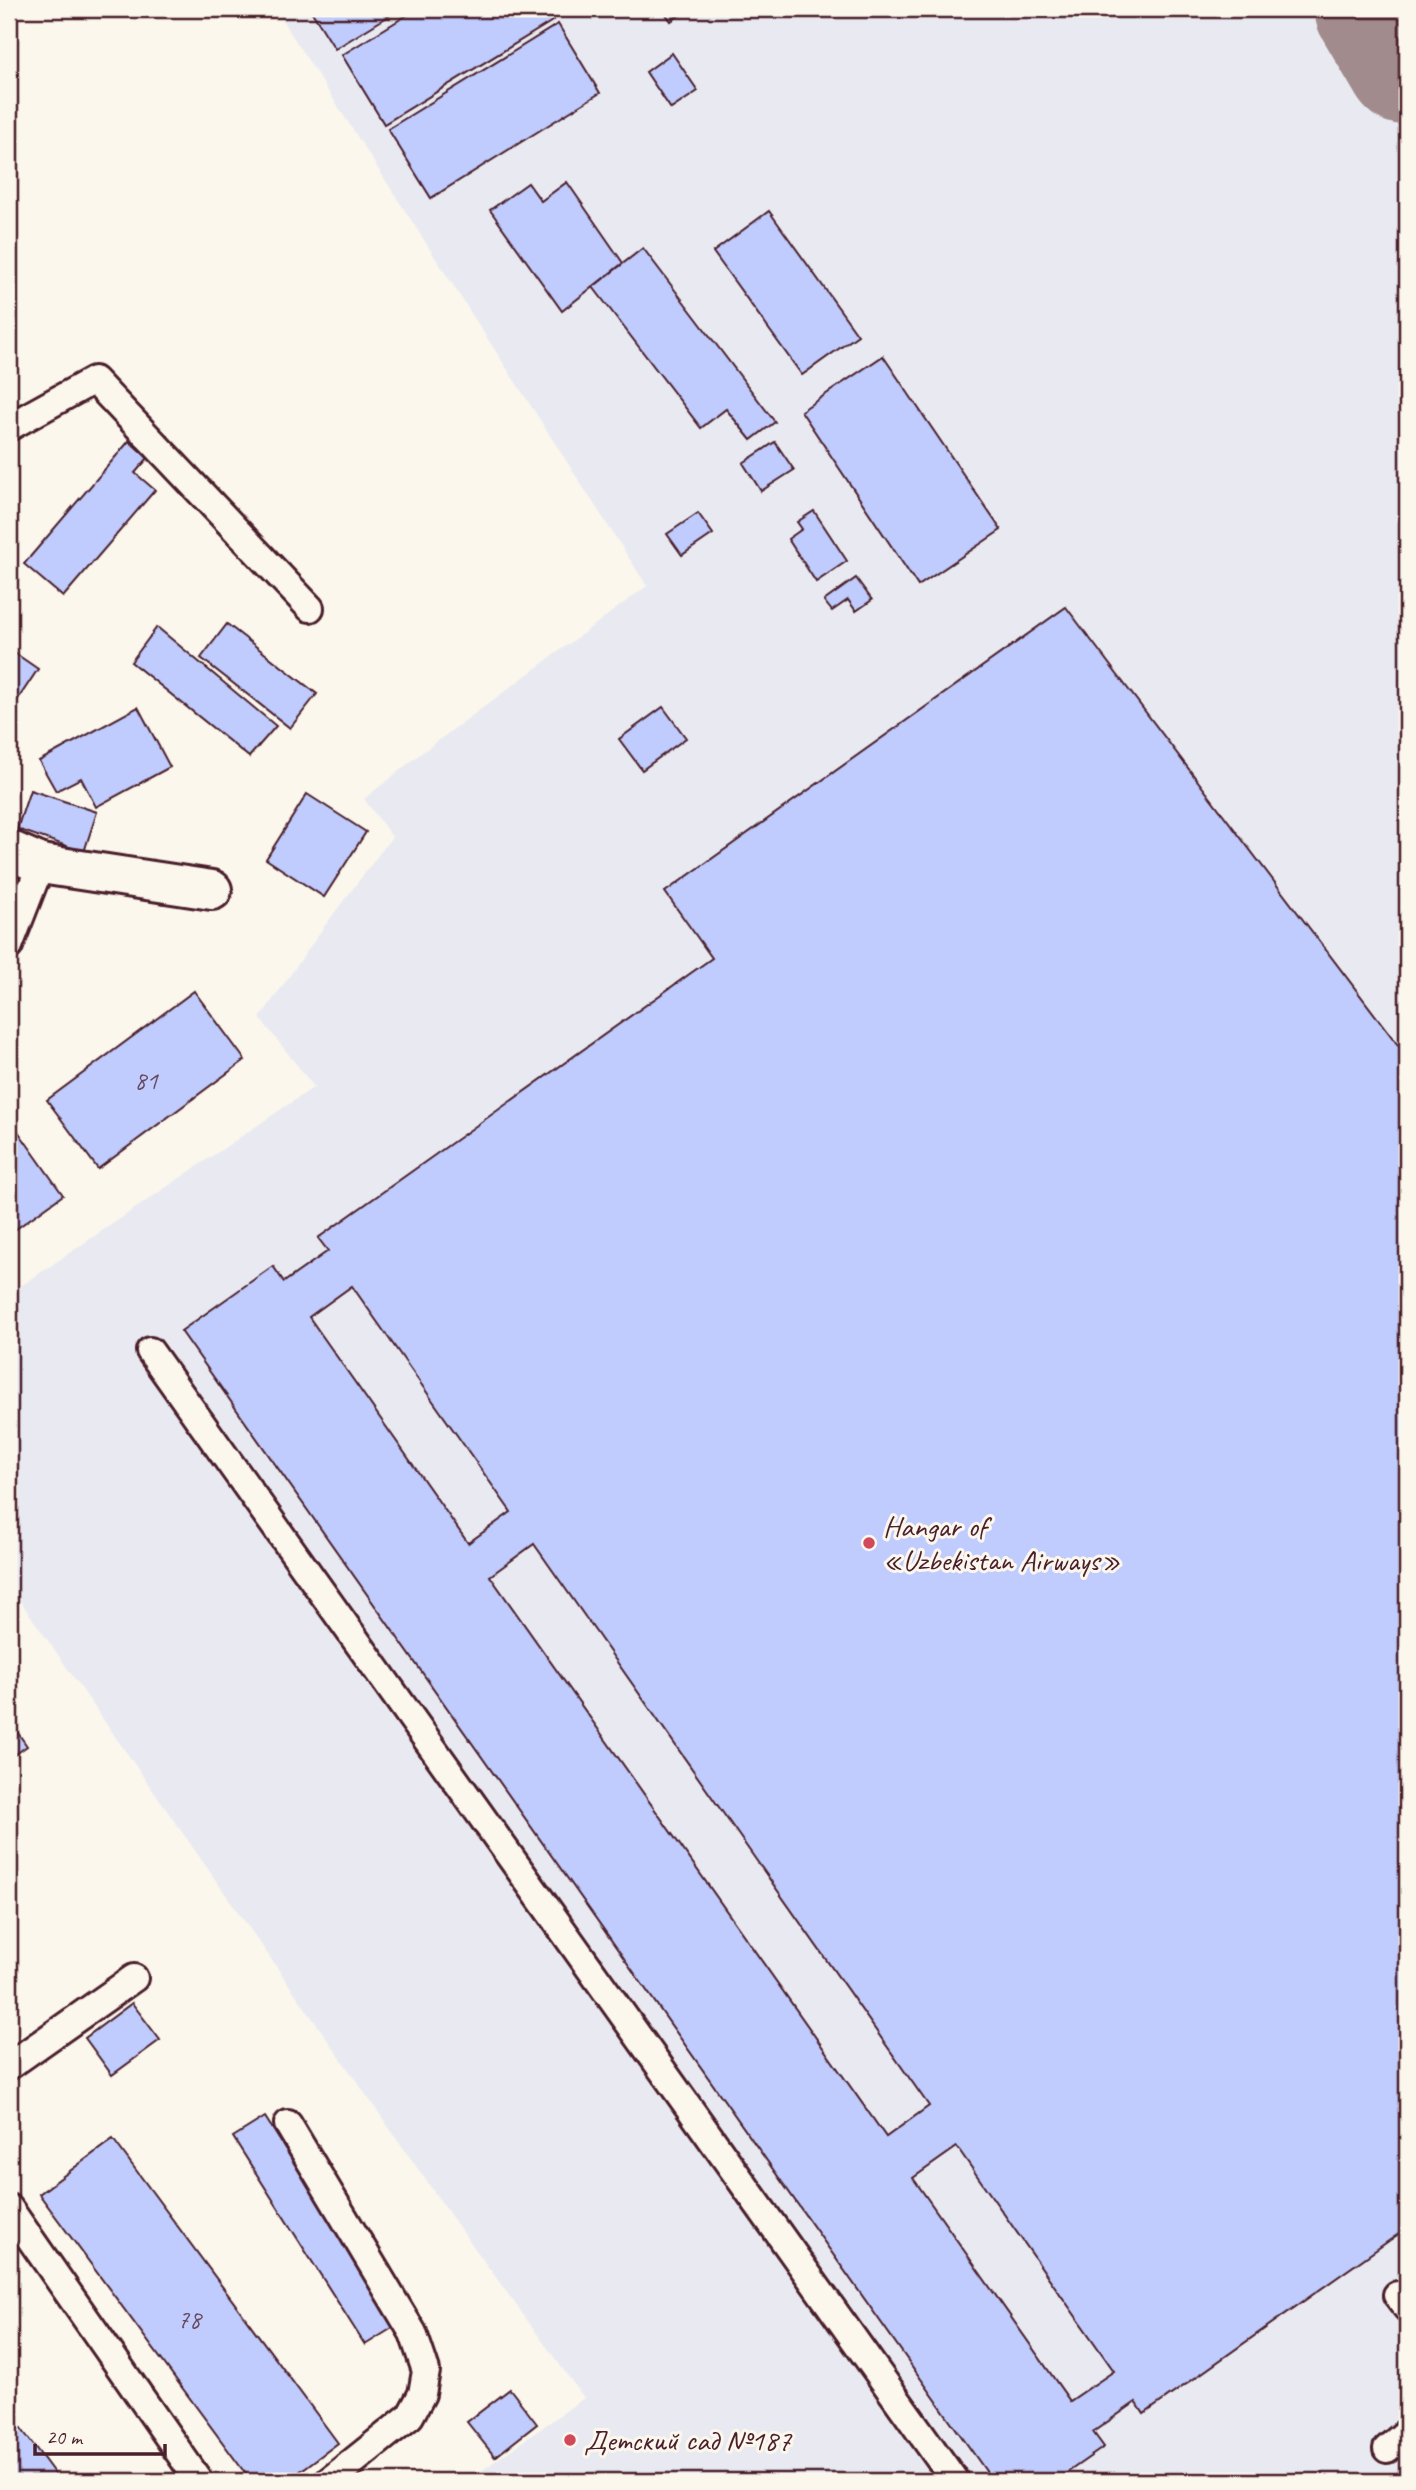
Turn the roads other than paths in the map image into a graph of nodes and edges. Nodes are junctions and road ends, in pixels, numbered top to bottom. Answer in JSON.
{"nodes":[{"id":1,"x":9,"y":427,"type":"edge"},
{"id":2,"x":310,"y":608,"type":"dead end"},
{"id":3,"x":25,"y":857,"type":"edge"},
{"id":4,"x":212,"y":890,"type":"dead end"},
{"id":5,"x":9,"y":946,"type":"edge"},
{"id":6,"x":150,"y":1351,"type":"dead end"},
{"id":7,"x":134,"y":1978,"type":"dead end"},
{"id":8,"x":9,"y":2066,"type":"edge"},
{"id":9,"x":288,"y":2124,"type":"dead end"},
{"id":10,"x":9,"y":2208,"type":"edge"},
{"id":11,"x":1407,"y":2432,"type":"edge"},
{"id":12,"x":1387,"y":2449,"type":"dead end"},
{"id":13,"x":198,"y":2481,"type":"edge"},
{"id":14,"x":328,"y":2481,"type":"edge"},
{"id":15,"x":954,"y":2481,"type":"edge"}],
"edges":[{"from":1,"to":2,"type":"lane"},
{"from":3,"to":4,"type":"street"},
{"from":3,"to":5,"type":"lane"},
{"from":6,"to":15,"type":"lane"},
{"from":7,"to":8,"type":"lane"},
{"from":9,"to":14,"type":"lane"},
{"from":10,"to":13,"type":"lane"},
{"from":11,"to":12,"type":"lane"}]}
